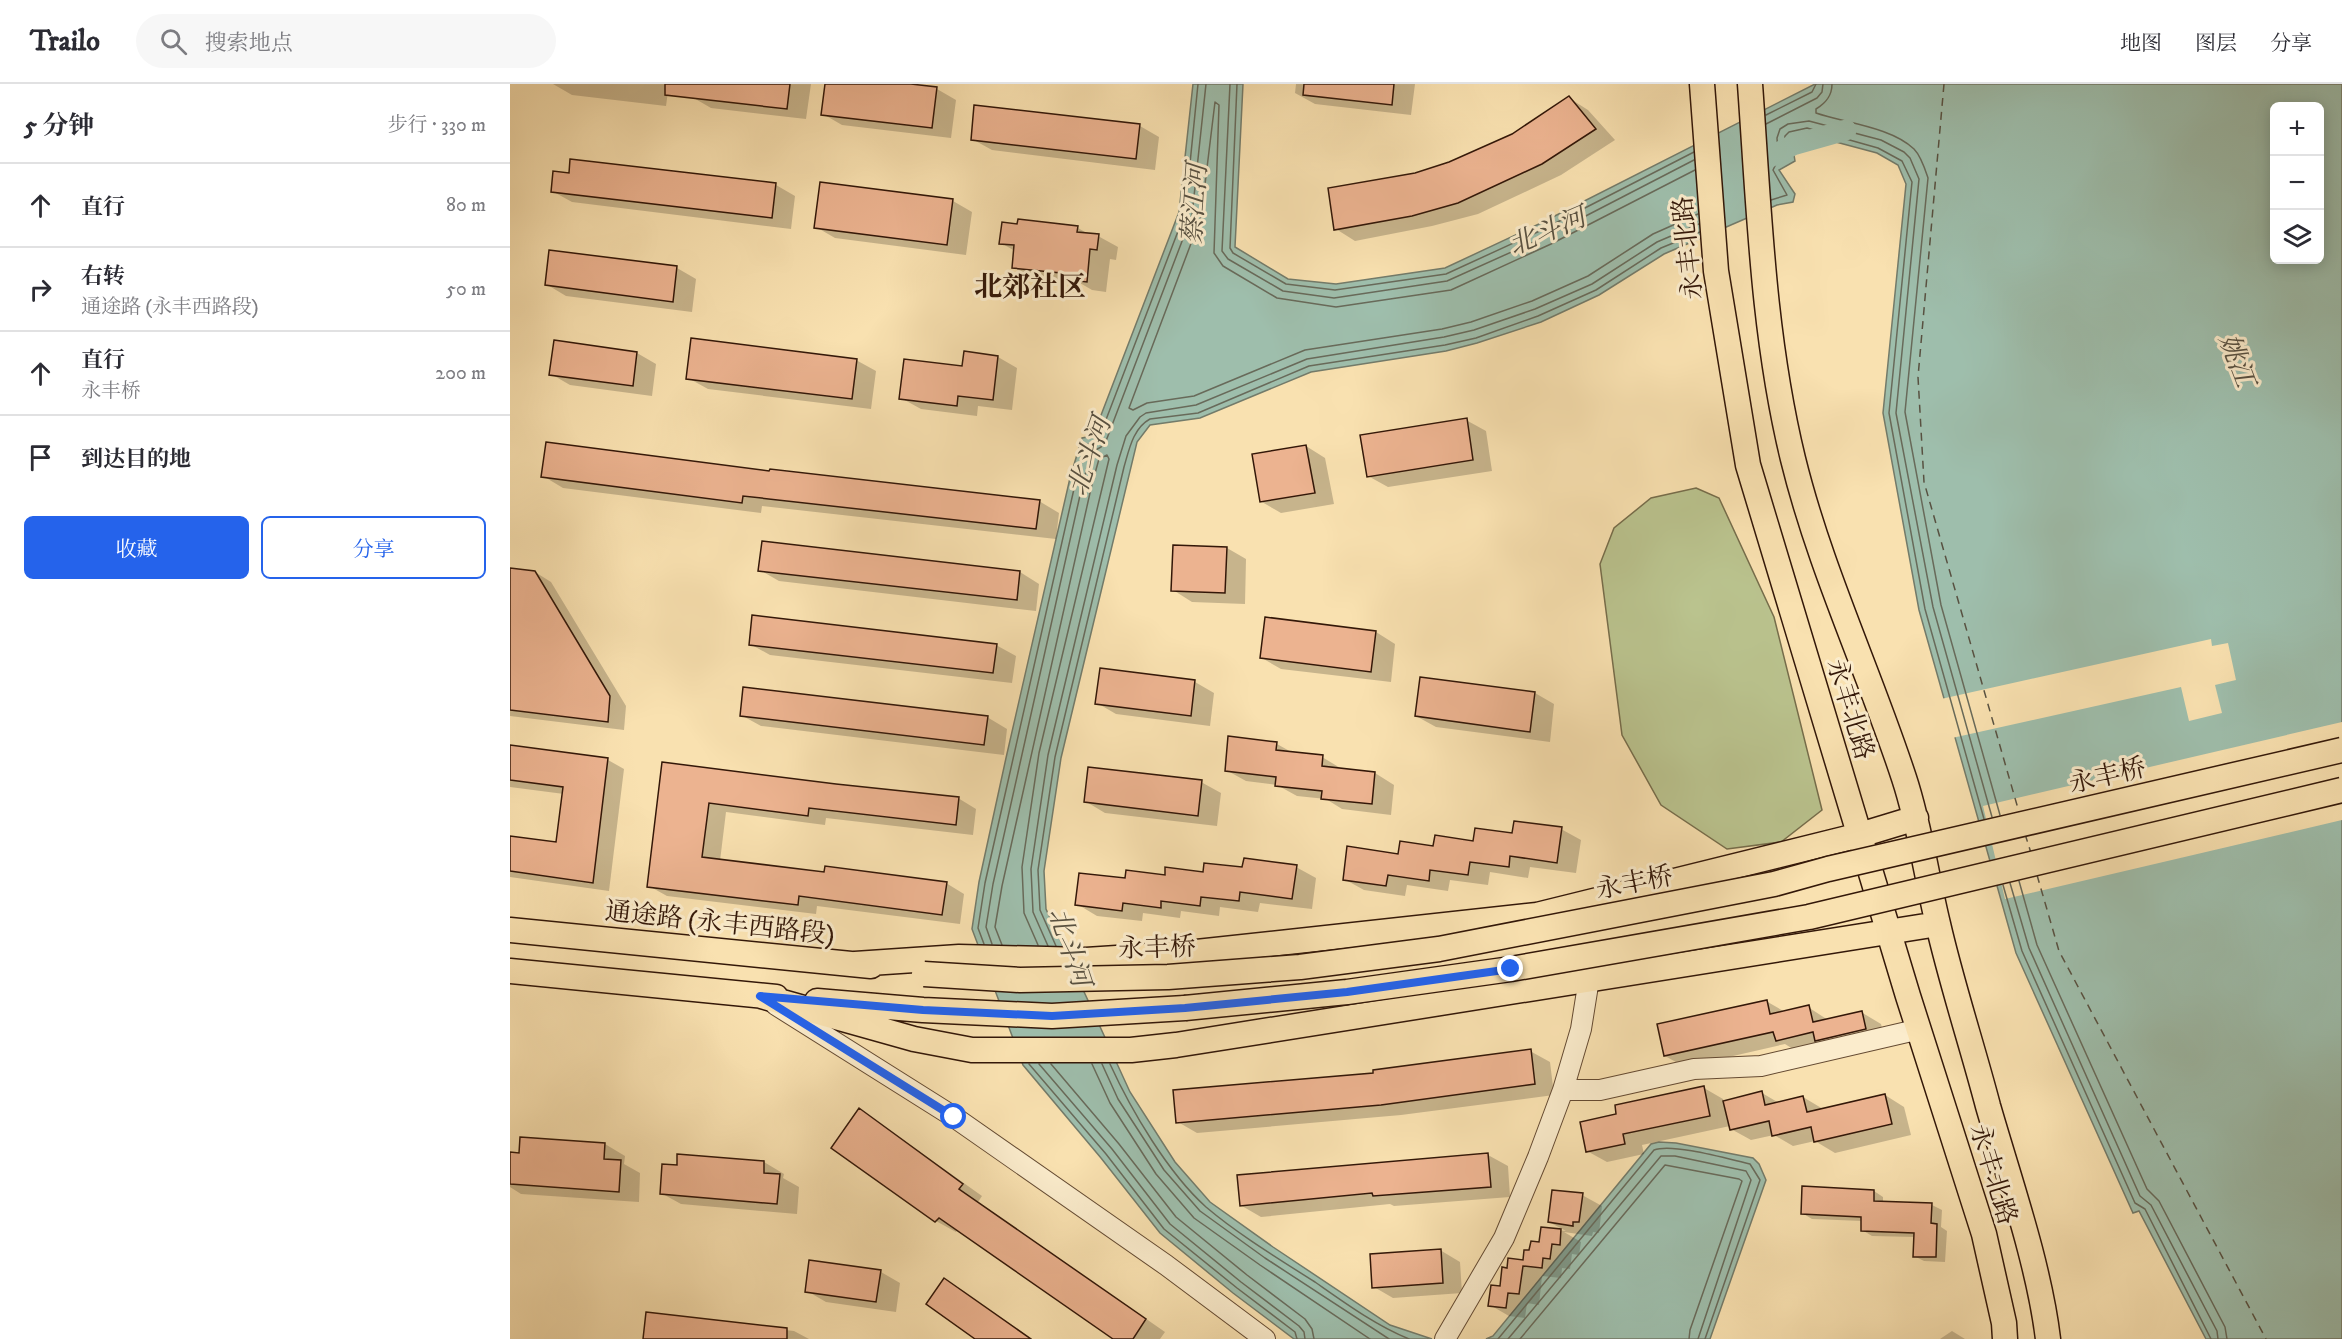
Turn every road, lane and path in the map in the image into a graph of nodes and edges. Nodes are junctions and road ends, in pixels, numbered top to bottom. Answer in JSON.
{"nodes":[{"id":1,"x":1750,"y":84,"type":"edge"},
{"id":2,"x":1702,"y":92,"type":"edge"},
{"id":3,"x":2342,"y":750,"type":"edge"},
{"id":4,"x":2342,"y":790,"type":"edge"},
{"id":5,"x":1916,"y":818,"type":"junction"},
{"id":6,"x":1860,"y":835,"type":"junction"},
{"id":7,"x":1938,"y":924,"type":"junction"},
{"id":8,"x":510,"y":930,"type":"edge"},
{"id":9,"x":1889,"y":932,"type":"junction"},
{"id":10,"x":855,"y":964,"type":"junction"},
{"id":11,"x":510,"y":971,"type":"edge"},
{"id":12,"x":924,"y":974,"type":"joint"},
{"id":13,"x":1589,"y":979,"type":"junction"},
{"id":14,"x":760,"y":996,"type":"junction"},
{"id":15,"x":1920,"y":1029,"type":"junction"},
{"id":16,"x":1563,"y":1090,"type":"junction"},
{"id":17,"x":1449,"y":1331,"type":"edge"},
{"id":18,"x":1265,"y":1339,"type":"edge"},
{"id":19,"x":2005,"y":1339,"type":"edge"},
{"id":20,"x":2048,"y":1339,"type":"edge"}],
"edges":[{"from":1,"to":5,"type":"main road","name":"永丰北路"},
{"from":2,"to":6,"type":"main road","name":"永丰北路"},
{"from":3,"to":12,"type":"main road","name":"永丰桥","bridge":true},
{"from":4,"to":14,"type":"main road","bridge":true},
{"from":5,"to":6,"type":"main road"},
{"from":5,"to":7,"type":"main road","name":"永丰北路"},
{"from":6,"to":9,"type":"main road","name":"永丰北路"},
{"from":6,"to":10,"type":"main road"},
{"from":7,"to":9,"type":"main road"},
{"from":7,"to":20,"type":"main road","name":"永丰北路"},
{"from":8,"to":10,"type":"main road","name":"通途路 (永丰西路段)"},
{"from":9,"to":13,"type":"main road"},
{"from":9,"to":15,"type":"main road","name":"永丰北路"},
{"from":10,"to":12,"type":"main road","name":"通途路 (永丰西路段)"},
{"from":11,"to":14,"type":"main road"},
{"from":13,"to":14,"type":"main road"},
{"from":13,"to":16,"type":"street"},
{"from":14,"to":18,"type":"street"},
{"from":15,"to":16,"type":"street"},
{"from":15,"to":19,"type":"main road","name":"永丰北路"},
{"from":16,"to":17,"type":"street"}]}
